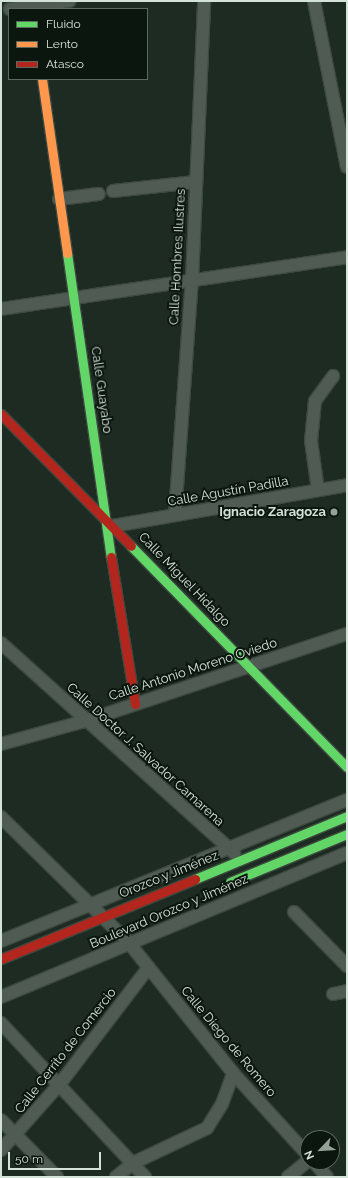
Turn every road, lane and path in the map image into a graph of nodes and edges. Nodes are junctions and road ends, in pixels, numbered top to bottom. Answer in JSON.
{"nodes":[{"id":1,"x":69,"y":1,"type":"edge"},
{"id":2,"x":204,"y":1,"type":"edge"},
{"id":3,"x":314,"y":1,"type":"edge"},
{"id":4,"x":31,"y":8,"type":"edge"},
{"id":5,"x":42,"y":80,"type":"edge"},
{"id":6,"x":347,"y":167,"type":"edge"},
{"id":7,"x":196,"y":182,"type":"junction"},
{"id":8,"x":113,"y":191,"type":"dead end"},
{"id":9,"x":100,"y":194,"type":"dead end"},
{"id":10,"x":59,"y":198,"type":"junction"},
{"id":11,"x":347,"y":257,"type":"edge"},
{"id":12,"x":192,"y":280,"type":"junction"},
{"id":13,"x":74,"y":298,"type":"junction"},
{"id":14,"x":1,"y":309,"type":"edge"},
{"id":15,"x":333,"y":376,"type":"dead end"},
{"id":16,"x":1,"y":414,"type":"edge"},
{"id":17,"x":347,"y":485,"type":"edge"},
{"id":18,"x":318,"y":490,"type":"junction"},
{"id":19,"x":174,"y":515,"type":"junction"},
{"id":20,"x":104,"y":516,"type":"junction"},
{"id":21,"x":113,"y":526,"type":"junction"},
{"id":22,"x":347,"y":634,"type":"edge"},
{"id":23,"x":1,"y":644,"type":"edge"},
{"id":24,"x":250,"y":666,"type":"junction"},
{"id":25,"x":136,"y":704,"type":"junction"},
{"id":26,"x":85,"y":721,"type":"junction"},
{"id":27,"x":1,"y":744,"type":"edge"},
{"id":28,"x":347,"y":767,"type":"edge"},
{"id":29,"x":347,"y":800,"type":"edge"},
{"id":30,"x":347,"y":816,"type":"edge"},
{"id":31,"x":1,"y":817,"type":"edge"},
{"id":32,"x":347,"y":834,"type":"edge"},
{"id":33,"x":228,"y":849,"type":"junction"},
{"id":34,"x":347,"y":853,"type":"edge"},
{"id":35,"x":244,"y":860,"type":"junction"},
{"id":36,"x":258,"y":870,"type":"junction"},
{"id":37,"x":275,"y":883,"type":"junction"},
{"id":38,"x":222,"y":885,"type":"dead end"},
{"id":39,"x":89,"y":904,"type":"junction"},
{"id":40,"x":294,"y":912,"type":"dead end"},
{"id":41,"x":103,"y":917,"type":"junction"},
{"id":42,"x":129,"y":923,"type":"dead end"},
{"id":43,"x":115,"y":928,"type":"junction"},
{"id":44,"x":100,"y":934,"type":"dead end"},
{"id":45,"x":1,"y":941,"type":"edge"},
{"id":46,"x":129,"y":944,"type":"junction"},
{"id":47,"x":1,"y":959,"type":"edge"},
{"id":48,"x":347,"y":966,"type":"edge"},
{"id":49,"x":149,"y":967,"type":"junction"},
{"id":50,"x":347,"y":991,"type":"edge"},
{"id":51,"x":334,"y":994,"type":"dead end"},
{"id":52,"x":1,"y":997,"type":"edge"},
{"id":53,"x":1,"y":1023,"type":"edge"},
{"id":54,"x":233,"y":1074,"type":"junction"},
{"id":55,"x":59,"y":1085,"type":"junction"},
{"id":56,"x":1,"y":1120,"type":"edge"},
{"id":57,"x":16,"y":1136,"type":"junction"},
{"id":58,"x":300,"y":1146,"type":"edge"},
{"id":59,"x":1,"y":1150,"type":"edge"},
{"id":60,"x":133,"y":1164,"type":"junction"},
{"id":61,"x":300,"y":1167,"type":"edge"},
{"id":62,"x":57,"y":1177,"type":"edge"},
{"id":63,"x":116,"y":1177,"type":"edge"},
{"id":64,"x":145,"y":1177,"type":"edge"},
{"id":65,"x":288,"y":1177,"type":"edge"}],
"edges":[{"from":1,"to":4,"type":"street"},
{"from":2,"to":7,"type":"street","name":"Calle Hombres Ilustres"},
{"from":3,"to":6,"type":"street"},
{"from":5,"to":10,"type":"main road","name":"Calle Guayabo"},
{"from":7,"to":8,"type":"street"},
{"from":7,"to":12,"type":"street","name":"Calle Hombres Ilustres"},
{"from":9,"to":10,"type":"street"},
{"from":10,"to":13,"type":"main road","name":"Calle Guayabo"},
{"from":11,"to":12,"type":"street"},
{"from":12,"to":13,"type":"street"},
{"from":12,"to":19,"type":"street","name":"Calle Hombres Ilustres"},
{"from":13,"to":14,"type":"street"},
{"from":13,"to":20,"type":"main road","name":"Calle Guayabo"},
{"from":15,"to":18,"type":"street"},
{"from":16,"to":20,"type":"main road","name":"Calle Miguel Hidalgo"},
{"from":17,"to":18,"type":"street","name":"Calle Agustín Padilla"},
{"from":18,"to":19,"type":"street","name":"Calle Agustín Padilla"},
{"from":19,"to":21,"type":"street","name":"Calle Agustín Padilla"},
{"from":20,"to":21,"type":"main road","name":"Calle Miguel Hidalgo"},
{"from":20,"to":25,"type":"main road","name":"Calle Guayabo"},
{"from":21,"to":24,"type":"main road","name":"Calle Miguel Hidalgo"},
{"from":22,"to":24,"type":"street","name":"Calle Antonio Moreno Oviedo"},
{"from":23,"to":26,"type":"street","name":"Calle Doctor J. Salvador Camarena"},
{"from":24,"to":25,"type":"street","name":"Calle Antonio Moreno Oviedo"},
{"from":24,"to":28,"type":"main road","name":"Calle Miguel Hidalgo"},
{"from":25,"to":26,"type":"street","name":"Calle Antonio Moreno Oviedo"},
{"from":26,"to":27,"type":"street","name":"Calle Antonio Moreno Oviedo"},
{"from":26,"to":33,"type":"street","name":"Calle Doctor J. Salvador Camarena"},
{"from":29,"to":33,"type":"street","name":"Orozco y Jiménez"},
{"from":30,"to":35,"type":"main road","name":"Orozco y Jiménez"},
{"from":31,"to":39,"type":"street","name":"Calle Diego de Romero"},
{"from":32,"to":36,"type":"main road"},
{"from":33,"to":35,"type":"street","name":"Calle Doctor J. Salvador Camarena"},
{"from":33,"to":39,"type":"street","name":"Orozco y Jiménez"},
{"from":34,"to":37,"type":"street","name":"Boulevard Orozco y Jiménez"},
{"from":35,"to":36,"type":"street","name":"Calle Doctor J. Salvador Camarena"},
{"from":35,"to":41,"type":"main road","name":"Orozco y Jiménez"},
{"from":36,"to":37,"type":"street","name":"Calle Doctor J. Salvador Camarena"},
{"from":36,"to":38,"type":"main road"},
{"from":37,"to":46,"type":"street","name":"Boulevard Orozco y Jiménez"},
{"from":39,"to":41,"type":"street","name":"Calle Diego de Romero"},
{"from":39,"to":45,"type":"street","name":"Orozco y Jiménez"},
{"from":40,"to":48,"type":"street"},
{"from":41,"to":43,"type":"street","name":"Calle Diego de Romero"},
{"from":41,"to":47,"type":"main road","name":"Orozco y Jiménez"},
{"from":42,"to":43,"type":"main road"},
{"from":43,"to":44,"type":"main road"},
{"from":43,"to":46,"type":"street","name":"Calle Diego de Romero"},
{"from":46,"to":49,"type":"street","name":"Calle Diego de Romero"},
{"from":46,"to":52,"type":"street","name":"Boulevard Orozco y Jiménez"},
{"from":49,"to":54,"type":"street","name":"Calle Diego de Romero"},
{"from":49,"to":55,"type":"street","name":"Calle Cerrito de Comercio"},
{"from":50,"to":51,"type":"street"},
{"from":53,"to":55,"type":"street"},
{"from":54,"to":58,"type":"street","name":"Calle Diego de Romero"},
{"from":54,"to":60,"type":"street"},
{"from":55,"to":57,"type":"street","name":"Calle Cerrito de Comercio"},
{"from":55,"to":60,"type":"street"},
{"from":56,"to":57,"type":"street"},
{"from":57,"to":59,"type":"street","name":"Calle Cerrito de Comercio"},
{"from":57,"to":62,"type":"street"},
{"from":60,"to":63,"type":"street"},
{"from":60,"to":64,"type":"street"},
{"from":61,"to":65,"type":"street"}]}
